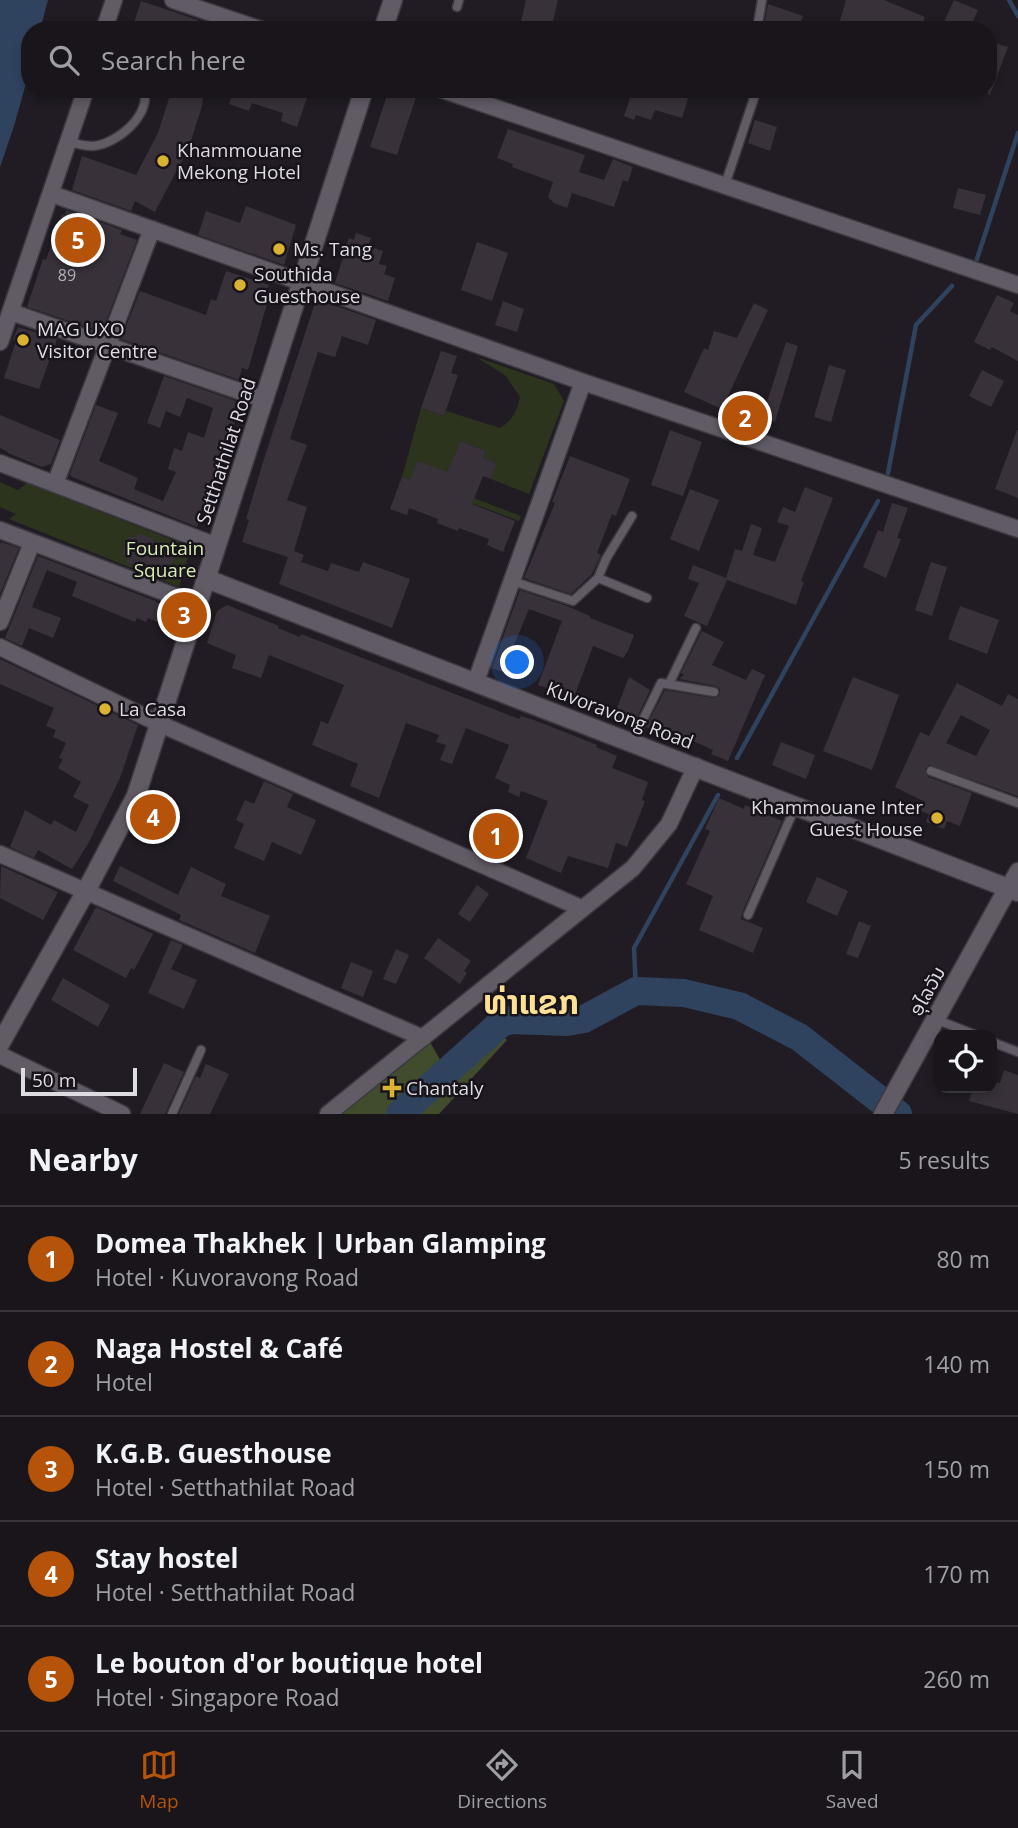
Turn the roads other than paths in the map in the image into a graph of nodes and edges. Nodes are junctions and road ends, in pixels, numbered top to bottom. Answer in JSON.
{"nodes":[{"id":1,"x":114,"y":0,"type":"edge"},
{"id":2,"x":173,"y":0,"type":"edge"},
{"id":3,"x":393,"y":0,"type":"edge"},
{"id":4,"x":762,"y":0,"type":"edge"},
{"id":5,"x":107,"y":21,"type":"edge"},
{"id":6,"x":235,"y":21,"type":"edge"},
{"id":7,"x":386,"y":21,"type":"edge"},
{"id":8,"x":758,"y":21,"type":"edge"},
{"id":9,"x":83,"y":98,"type":"edge"},
{"id":10,"x":146,"y":98,"type":"edge"},
{"id":11,"x":361,"y":98,"type":"edge"},
{"id":12,"x":467,"y":98,"type":"edge"},
{"id":13,"x":754,"y":98,"type":"edge"},
{"id":14,"x":69,"y":142,"type":"junction"},
{"id":15,"x":725,"y":185,"type":"junction"},
{"id":16,"x":52,"y":194,"type":"junction"},
{"id":17,"x":152,"y":229,"type":"junction"},
{"id":18,"x":303,"y":282,"type":"junction"},
{"id":19,"x":1018,"y":285,"type":"edge"},
{"id":20,"x":10,"y":312,"type":"junction"},
{"id":21,"x":0,"y":342,"type":"edge"},
{"id":22,"x":107,"y":345,"type":"junction"},
{"id":23,"x":583,"y":382,"type":"junction"},
{"id":24,"x":265,"y":400,"type":"junction"},
{"id":25,"x":0,"y":463,"type":"edge"},
{"id":26,"x":55,"y":484,"type":"junction"},
{"id":27,"x":632,"y":516,"type":"dead end"},
{"id":28,"x":1018,"y":529,"type":"edge"},
{"id":29,"x":0,"y":530,"type":"edge"},
{"id":30,"x":32,"y":543,"type":"junction"},
{"id":31,"x":217,"y":546,"type":"junction"},
{"id":32,"x":598,"y":578,"type":"junction"},
{"id":33,"x":207,"y":579,"type":"junction"},
{"id":34,"x":512,"y":580,"type":"junction"},
{"id":35,"x":647,"y":598,"type":"dead end"},
{"id":36,"x":198,"y":605,"type":"junction"},
{"id":37,"x":0,"y":622,"type":"edge"},
{"id":38,"x":696,"y":628,"type":"dead end"},
{"id":39,"x":0,"y":647,"type":"edge"},
{"id":40,"x":476,"y":681,"type":"junction"},
{"id":41,"x":669,"y":684,"type":"junction"},
{"id":42,"x":714,"y":692,"type":"dead end"},
{"id":43,"x":160,"y":724,"type":"junction"},
{"id":44,"x":632,"y":742,"type":"junction"},
{"id":45,"x":696,"y":766,"type":"junction"},
{"id":46,"x":931,"y":771,"type":"dead end"},
{"id":47,"x":1018,"y":803,"type":"edge"},
{"id":48,"x":796,"y":805,"type":"junction"},
{"id":49,"x":0,"y":854,"type":"edge"},
{"id":50,"x":1018,"y":871,"type":"edge"},
{"id":51,"x":1013,"y":890,"type":"edge"},
{"id":52,"x":86,"y":891,"type":"junction"},
{"id":53,"x":582,"y":908,"type":"junction"},
{"id":54,"x":748,"y":915,"type":"dead end"},
{"id":55,"x":936,"y":1019,"type":"junction"},
{"id":56,"x":964,"y":1030,"type":"edge"},
{"id":57,"x":423,"y":1038,"type":"junction"},
{"id":58,"x":0,"y":1044,"type":"edge"},
{"id":59,"x":997,"y":1044,"type":"edge"},
{"id":60,"x":201,"y":1050,"type":"dead end"},
{"id":61,"x":1018,"y":1052,"type":"edge"},
{"id":62,"x":0,"y":1055,"type":"edge"},
{"id":63,"x":122,"y":1114,"type":"edge"},
{"id":64,"x":172,"y":1114,"type":"edge"},
{"id":65,"x":328,"y":1114,"type":"edge"},
{"id":66,"x":883,"y":1114,"type":"edge"}],
"edges":[{"from":1,"to":5,"type":"street"},
{"from":2,"to":6,"type":"street"},
{"from":3,"to":7,"type":"street"},
{"from":4,"to":8,"type":"lane"},
{"from":9,"to":14,"type":"street"},
{"from":10,"to":14,"type":"lane"},
{"from":11,"to":18,"type":"street","name":"Setthathilat Road"},
{"from":12,"to":15,"type":"street"},
{"from":13,"to":15,"type":"lane"},
{"from":14,"to":16,"type":"street"},
{"from":15,"to":19,"type":"street"},
{"from":16,"to":17,"type":"street"},
{"from":16,"to":20,"type":"street"},
{"from":17,"to":18,"type":"street"},
{"from":17,"to":22,"type":"street"},
{"from":18,"to":23,"type":"street"},
{"from":18,"to":24,"type":"street","name":"Setthathilat Road"},
{"from":20,"to":21,"type":"street"},
{"from":20,"to":22,"type":"street"},
{"from":22,"to":24,"type":"street"},
{"from":22,"to":26,"type":"street"},
{"from":23,"to":28,"type":"street"},
{"from":23,"to":34,"type":"street"},
{"from":24,"to":31,"type":"street","name":"Setthathilat Road"},
{"from":25,"to":26,"type":"street"},
{"from":26,"to":31,"type":"street"},
{"from":27,"to":32,"type":"lane"},
{"from":29,"to":30,"type":"street"},
{"from":30,"to":36,"type":"street"},
{"from":30,"to":37,"type":"street"},
{"from":31,"to":33,"type":"street","name":"Setthathilat Road"},
{"from":32,"to":34,"type":"lane"},
{"from":32,"to":35,"type":"lane"},
{"from":33,"to":36,"type":"street","name":"Setthathilat Road"},
{"from":33,"to":40,"type":"street","name":"Kuvoravong Road"},
{"from":34,"to":40,"type":"street"},
{"from":36,"to":43,"type":"street","name":"Setthathilat Road"},
{"from":38,"to":41,"type":"lane"},
{"from":39,"to":43,"type":"street"},
{"from":40,"to":44,"type":"street","name":"Kuvoravong Road"},
{"from":41,"to":42,"type":"lane"},
{"from":41,"to":44,"type":"lane"},
{"from":43,"to":52,"type":"street","name":"Setthathilat Road"},
{"from":43,"to":53,"type":"street"},
{"from":44,"to":45,"type":"street","name":"Kuvoravong Road"},
{"from":45,"to":48,"type":"street","name":"Kuvoravong Road"},
{"from":45,"to":53,"type":"street"},
{"from":46,"to":47,"type":"lane"},
{"from":48,"to":51,"type":"street","name":"Kuvoravong Road"},
{"from":48,"to":54,"type":"lane"},
{"from":49,"to":52,"type":"street"},
{"from":50,"to":51,"type":"street"},
{"from":51,"to":55,"type":"street","name":"ອຸໄລວັນ"},
{"from":52,"to":57,"type":"street"},
{"from":52,"to":58,"type":"street","name":"Setthathilat Road"},
{"from":53,"to":57,"type":"street"},
{"from":55,"to":56,"type":"lane"},
{"from":55,"to":66,"type":"street","name":"ອຸໄລວັນ"},
{"from":57,"to":65,"type":"street"},
{"from":59,"to":61,"type":"lane"},
{"from":60,"to":64,"type":"lane"},
{"from":62,"to":63,"type":"street"}]}
